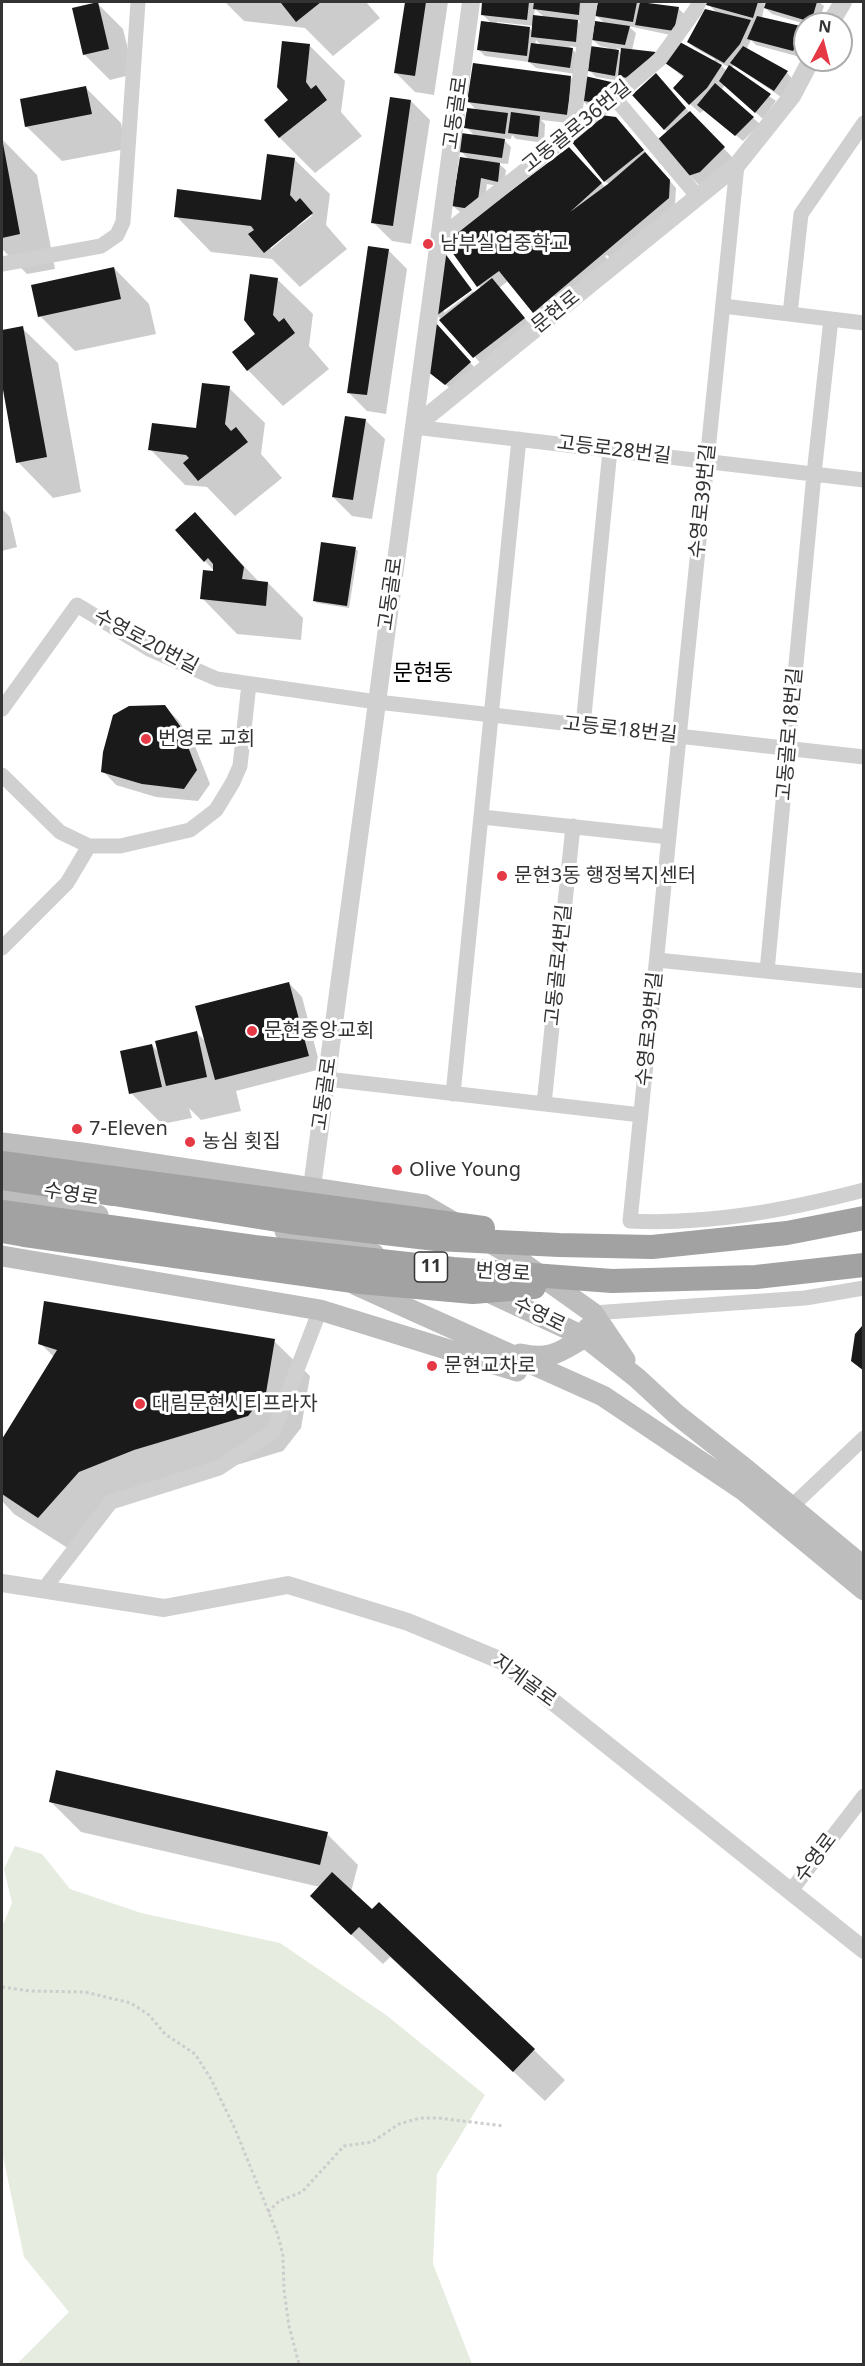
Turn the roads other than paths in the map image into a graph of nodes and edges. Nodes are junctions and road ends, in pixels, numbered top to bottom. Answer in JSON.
{"nodes":[{"id":1,"x":138,"y":2,"type":"edge"},
{"id":2,"x":471,"y":2,"type":"edge"},
{"id":3,"x":590,"y":2,"type":"edge"},
{"id":4,"x":699,"y":2,"type":"edge"},
{"id":5,"x":805,"y":72,"type":"edge"},
{"id":6,"x":614,"y":97,"type":"junction"},
{"id":7,"x":864,"y":123,"type":"edge"},
{"id":8,"x":572,"y":133,"type":"junction"},
{"id":9,"x":737,"y":165,"type":"junction"},
{"id":10,"x":698,"y":197,"type":"junction"},
{"id":11,"x":439,"y":238,"type":"junction"},
{"id":12,"x":2,"y":264,"type":"edge"},
{"id":13,"x":723,"y":306,"type":"junction"},
{"id":14,"x":790,"y":314,"type":"junction"},
{"id":15,"x":831,"y":320,"type":"junction"},
{"id":16,"x":864,"y":323,"type":"edge"},
{"id":17,"x":414,"y":427,"type":"junction"},
{"id":18,"x":519,"y":439,"type":"junction"},
{"id":19,"x":610,"y":450,"type":"junction"},
{"id":20,"x":707,"y":461,"type":"junction"},
{"id":21,"x":814,"y":474,"type":"junction"},
{"id":22,"x":864,"y":480,"type":"edge"},
{"id":23,"x":249,"y":684,"type":"junction"},
{"id":24,"x":377,"y":702,"type":"junction"},
{"id":25,"x":2,"y":709,"type":"edge"},
{"id":26,"x":490,"y":715,"type":"junction"},
{"id":27,"x":583,"y":726,"type":"junction"},
{"id":28,"x":680,"y":736,"type":"junction"},
{"id":29,"x":789,"y":749,"type":"junction"},
{"id":30,"x":864,"y":757,"type":"edge"},
{"id":31,"x":2,"y":775,"type":"edge"},
{"id":32,"x":482,"y":817,"type":"junction"},
{"id":33,"x":573,"y":826,"type":"junction"},
{"id":34,"x":669,"y":837,"type":"junction"},
{"id":35,"x":89,"y":846,"type":"junction"},
{"id":36,"x":2,"y":948,"type":"edge"},
{"id":37,"x":657,"y":960,"type":"junction"},
{"id":38,"x":767,"y":971,"type":"junction"},
{"id":39,"x":864,"y":981,"type":"edge"},
{"id":40,"x":327,"y":1079,"type":"junction"},
{"id":41,"x":453,"y":1094,"type":"junction"},
{"id":42,"x":544,"y":1104,"type":"junction"},
{"id":43,"x":641,"y":1115,"type":"junction"},
{"id":44,"x":2,"y":1143,"type":"edge"},
{"id":45,"x":2,"y":1162,"type":"edge"},
{"id":46,"x":2,"y":1178,"type":"edge"},
{"id":47,"x":2,"y":1185,"type":"edge"},
{"id":48,"x":312,"y":1187,"type":"junction"},
{"id":49,"x":864,"y":1191,"type":"edge"},
{"id":50,"x":2,"y":1198,"type":"edge"},
{"id":51,"x":2,"y":1212,"type":"edge"},
{"id":52,"x":864,"y":1218,"type":"edge"},
{"id":53,"x":13,"y":1233,"type":"edge"},
{"id":54,"x":651,"y":1247,"type":"junction"},
{"id":55,"x":2,"y":1256,"type":"edge"},
{"id":56,"x":864,"y":1265,"type":"edge"},
{"id":57,"x":612,"y":1281,"type":"junction"},
{"id":58,"x":864,"y":1288,"type":"edge"},
{"id":59,"x":320,"y":1310,"type":"junction"},
{"id":60,"x":593,"y":1313,"type":"junction"},
{"id":61,"x":585,"y":1337,"type":"junction"},
{"id":62,"x":495,"y":1347,"type":"junction"},
{"id":63,"x":637,"y":1378,"type":"junction"},
{"id":64,"x":622,"y":1408,"type":"junction"},
{"id":65,"x":864,"y":1438,"type":"edge"},
{"id":66,"x":791,"y":1507,"type":"junction"},
{"id":67,"x":864,"y":1567,"type":"edge"},
{"id":68,"x":2,"y":1583,"type":"edge"},
{"id":69,"x":43,"y":1590,"type":"junction"},
{"id":70,"x":864,"y":1590,"type":"edge"},
{"id":71,"x":864,"y":1796,"type":"edge"},
{"id":72,"x":790,"y":1892,"type":"junction"},
{"id":73,"x":864,"y":1950,"type":"edge"}],
"edges":[{"from":1,"to":12,"type":"street"},
{"from":2,"to":11,"type":"street","name":"고동골로"},
{"from":3,"to":8,"type":"street"},
{"from":4,"to":6,"type":"street","name":"고동골로36번길"},
{"from":5,"to":9,"type":"street","name":"문현로"},
{"from":6,"to":8,"type":"street","name":"고동골로36번길"},
{"from":6,"to":10,"type":"street"},
{"from":7,"to":14,"type":"street"},
{"from":8,"to":11,"type":"street","name":"고동골로36번길"},
{"from":9,"to":10,"type":"street","name":"문현로"},
{"from":9,"to":13,"type":"street","name":"수영로39번길"},
{"from":10,"to":17,"type":"street","name":"문현로"},
{"from":11,"to":17,"type":"street","name":"고동골로"},
{"from":13,"to":14,"type":"street"},
{"from":13,"to":20,"type":"street","name":"수영로39번길"},
{"from":14,"to":15,"type":"street"},
{"from":15,"to":16,"type":"street"},
{"from":15,"to":21,"type":"street"},
{"from":17,"to":18,"type":"street","name":"고등로28번길"},
{"from":17,"to":24,"type":"street","name":"고동골로"},
{"from":18,"to":19,"type":"street","name":"고등로28번길"},
{"from":18,"to":26,"type":"street"},
{"from":19,"to":20,"type":"street","name":"고등로28번길"},
{"from":19,"to":27,"type":"street"},
{"from":20,"to":21,"type":"street","name":"고등로28번길"},
{"from":20,"to":28,"type":"street","name":"수영로39번길"},
{"from":21,"to":22,"type":"street","name":"고등로28번길"},
{"from":21,"to":29,"type":"street","name":"고동골로18번길"},
{"from":23,"to":24,"type":"street","name":"수영로20번길"},
{"from":23,"to":25,"type":"street","name":"수영로20번길"},
{"from":23,"to":35,"type":"street"},
{"from":24,"to":26,"type":"street","name":"고등로18번길"},
{"from":24,"to":40,"type":"street","name":"고동골로"},
{"from":26,"to":27,"type":"street","name":"고등로18번길"},
{"from":26,"to":32,"type":"street"},
{"from":27,"to":28,"type":"street","name":"고등로18번길"},
{"from":28,"to":29,"type":"street","name":"고등로18번길"},
{"from":28,"to":34,"type":"street","name":"수영로39번길"},
{"from":29,"to":30,"type":"street","name":"고등로18번길"},
{"from":29,"to":38,"type":"street","name":"고동골로18번길"},
{"from":31,"to":35,"type":"street"},
{"from":32,"to":33,"type":"street"},
{"from":32,"to":41,"type":"street"},
{"from":33,"to":34,"type":"street"},
{"from":33,"to":42,"type":"street","name":"고동골로4번길"},
{"from":34,"to":37,"type":"street","name":"수영로39번길"},
{"from":35,"to":36,"type":"street"},
{"from":37,"to":38,"type":"street"},
{"from":37,"to":43,"type":"street","name":"수영로39번길"},
{"from":38,"to":39,"type":"street"},
{"from":40,"to":41,"type":"street"},
{"from":40,"to":48,"type":"street","name":"고동골로"},
{"from":41,"to":42,"type":"street"},
{"from":42,"to":43,"type":"street"},
{"from":43,"to":49,"type":"street","name":"수영로39번길"},
{"from":44,"to":48,"type":"main road"},
{"from":45,"to":54,"type":"highway","bridge":true},
{"from":46,"to":54,"type":"highway","name":"번영로","number":"11","bridge":true},
{"from":47,"to":61,"type":"main road","name":"수영로"},
{"from":48,"to":60,"type":"main road"},
{"from":50,"to":62,"type":"main road","name":"수영로"},
{"from":51,"to":57,"type":"highway","name":"번영로","number":"11","bridge":true},
{"from":52,"to":54,"type":"highway","name":"번영로","number":"11","bridge":true},
{"from":53,"to":57,"type":"highway","bridge":true},
{"from":55,"to":59,"type":"main road","name":"수영로"},
{"from":56,"to":57,"type":"highway","name":"번영로","number":"11","bridge":true},
{"from":58,"to":60,"type":"street"},
{"from":59,"to":64,"type":"main road","name":"수영로"},
{"from":59,"to":69,"type":"street"},
{"from":60,"to":61,"type":"main road"},
{"from":60,"to":63,"type":"main road"},
{"from":61,"to":62,"type":"main road"},
{"from":61,"to":63,"type":"main road","name":"수영로"},
{"from":62,"to":64,"type":"main road","name":"수영로"},
{"from":63,"to":66,"type":"main road","name":"수영로"},
{"from":64,"to":70,"type":"main road","name":"수영로"},
{"from":65,"to":66,"type":"street"},
{"from":66,"to":67,"type":"main road","name":"수영로"},
{"from":68,"to":69,"type":"street","name":"지게골로"},
{"from":69,"to":72,"type":"street","name":"지게골로"},
{"from":71,"to":72,"type":"street","name":"수영로"},
{"from":72,"to":73,"type":"street","name":"지게골로"}]}
